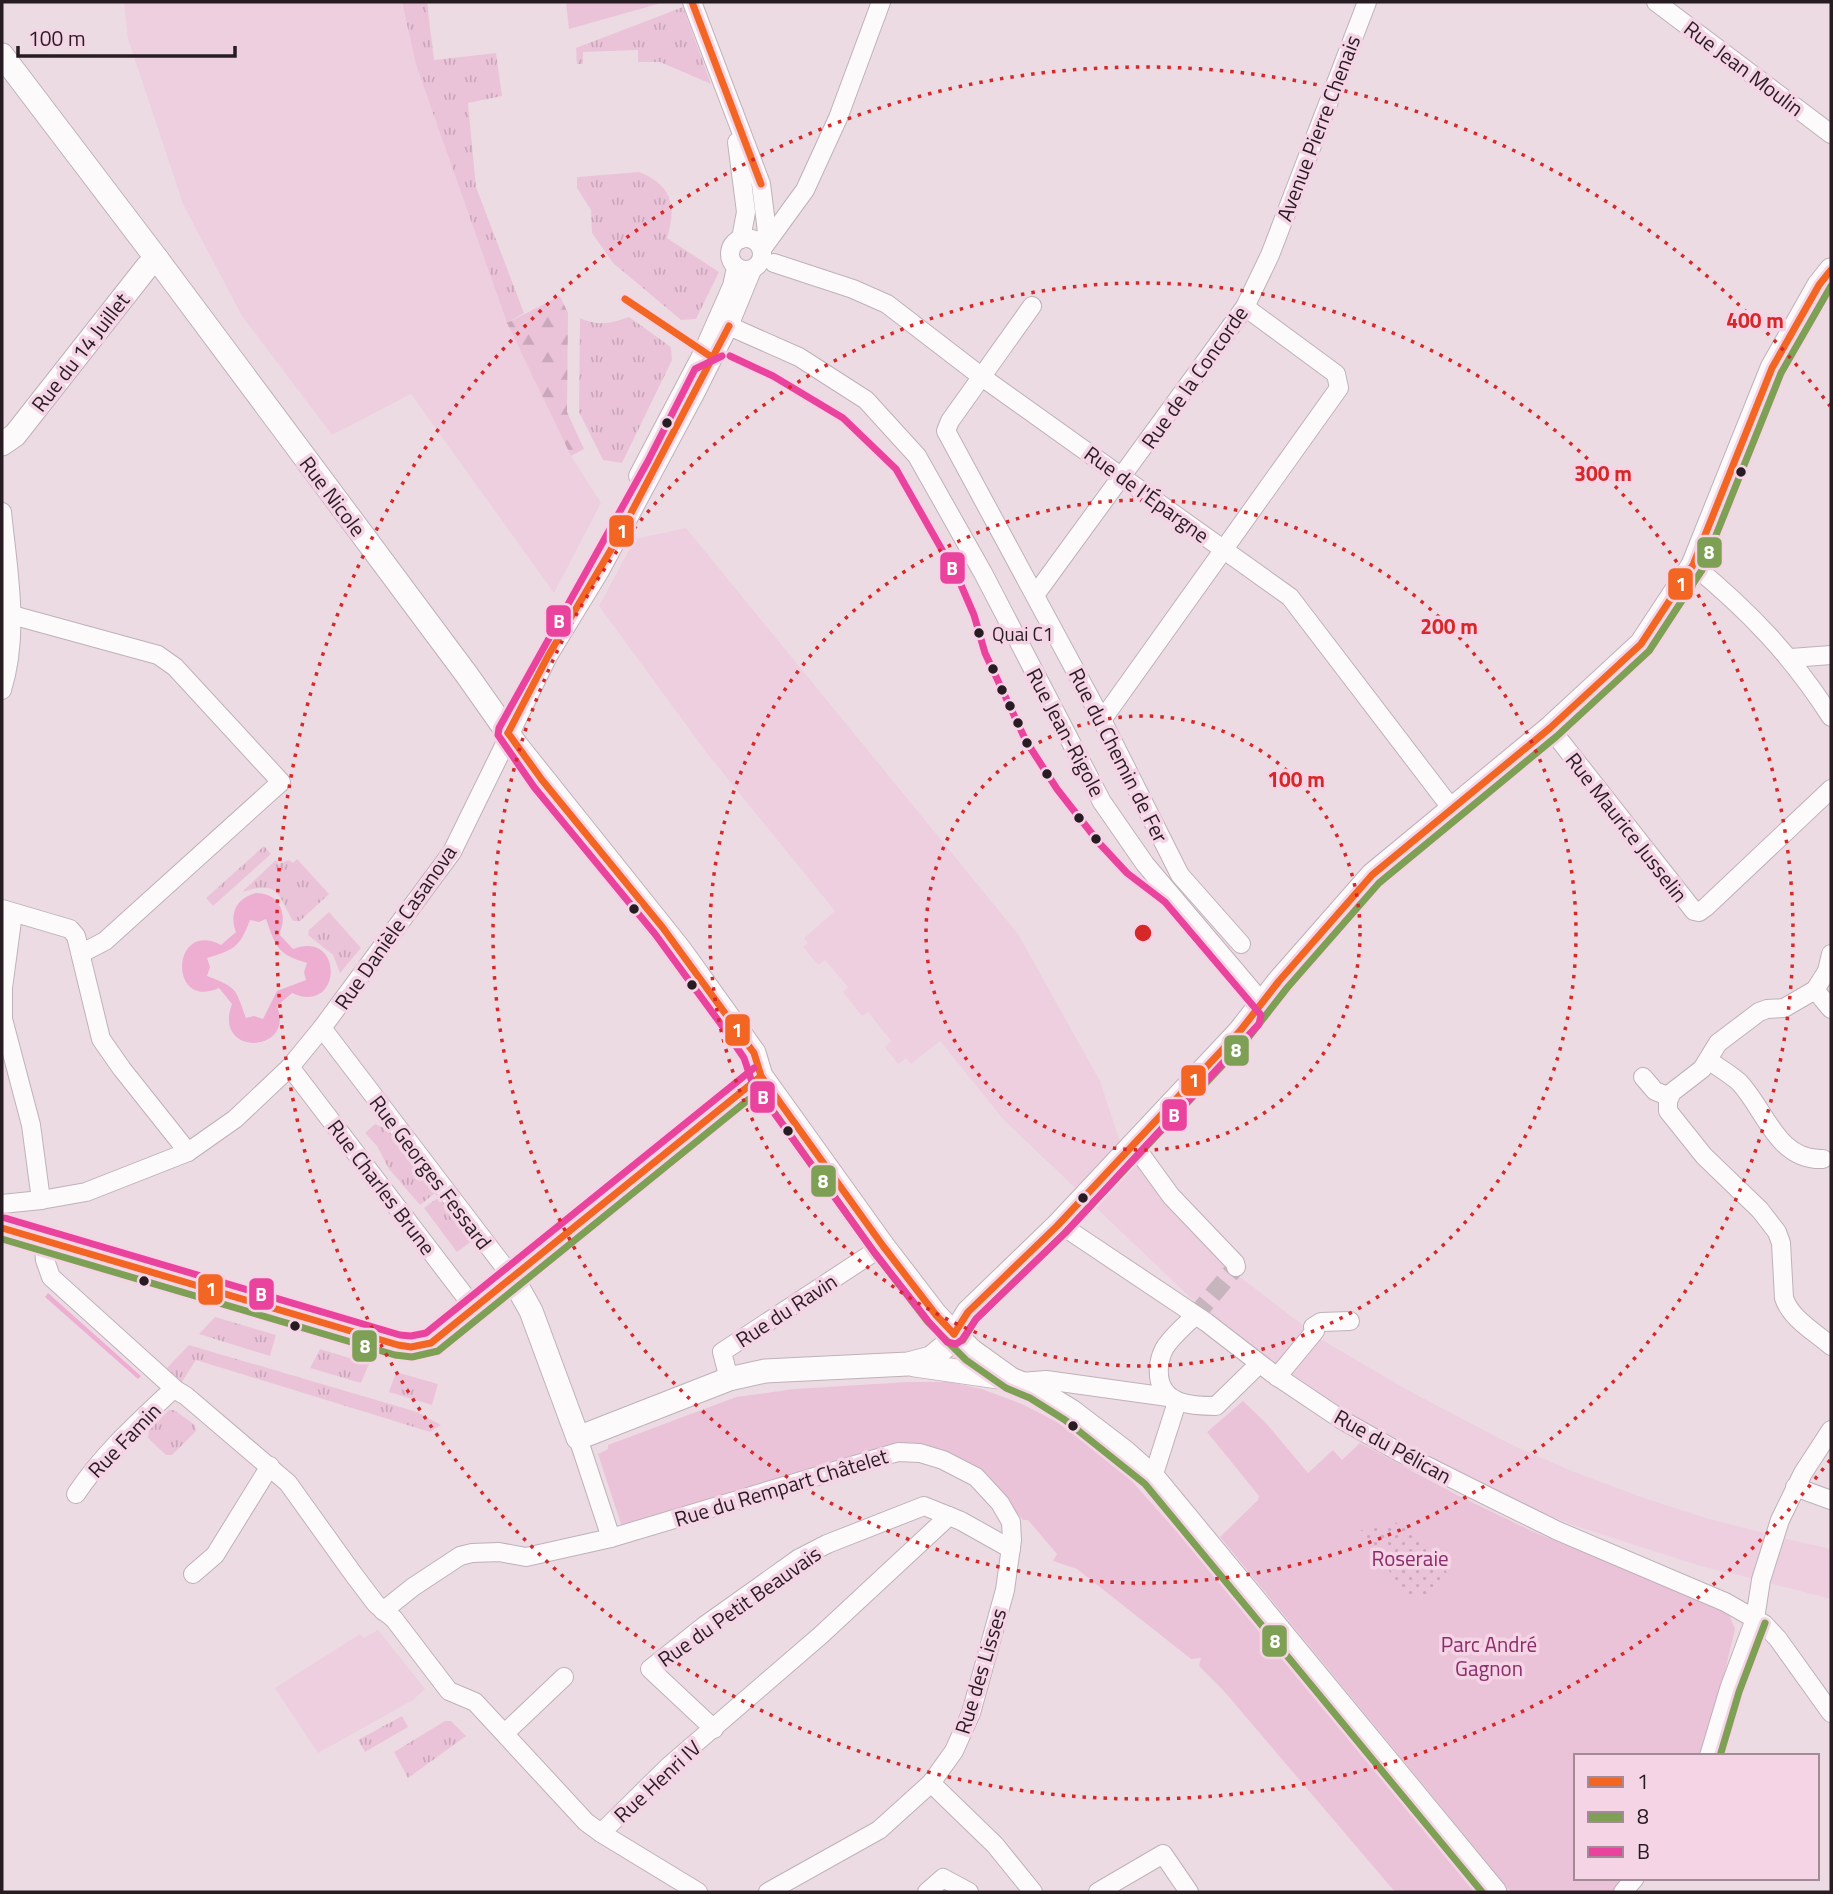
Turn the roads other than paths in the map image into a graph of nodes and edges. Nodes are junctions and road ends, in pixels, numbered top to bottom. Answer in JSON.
{"nodes":[{"id":1,"x":692,"y":2,"type":"edge"},
{"id":2,"x":881,"y":2,"type":"edge"},
{"id":3,"x":1367,"y":2,"type":"edge"},
{"id":4,"x":1664,"y":5,"type":"edge"},
{"id":5,"x":2,"y":55,"type":"edge"},
{"id":6,"x":734,"y":114,"type":"junction"},
{"id":7,"x":1831,"y":134,"type":"edge"},
{"id":8,"x":741,"y":239,"type":"junction"},
{"id":9,"x":1270,"y":255,"type":"joint"},
{"id":10,"x":158,"y":259,"type":"junction"},
{"id":11,"x":758,"y":259,"type":"junction"},
{"id":12,"x":1831,"y":270,"type":"edge"},
{"id":13,"x":1032,"y":306,"type":"dead end"},
{"id":14,"x":1245,"y":307,"type":"junction"},
{"id":15,"x":729,"y":327,"type":"junction"},
{"id":16,"x":982,"y":377,"type":"junction"},
{"id":17,"x":2,"y":444,"type":"edge"},
{"id":18,"x":1123,"y":477,"type":"junction"},
{"id":19,"x":2,"y":512,"type":"edge"},
{"id":20,"x":1223,"y":549,"type":"junction"},
{"id":21,"x":1693,"y":565,"type":"junction"},
{"id":22,"x":1035,"y":595,"type":"junction"},
{"id":23,"x":12,"y":615,"type":"junction"},
{"id":24,"x":560,"y":637,"type":"junction"},
{"id":25,"x":1831,"y":655,"type":"edge"},
{"id":26,"x":1791,"y":658,"type":"junction"},
{"id":27,"x":2,"y":690,"type":"edge"},
{"id":28,"x":1831,"y":717,"type":"edge"},
{"id":29,"x":1102,"y":720,"type":"junction"},
{"id":30,"x":1550,"y":728,"type":"junction"},
{"id":31,"x":508,"y":733,"type":"junction"},
{"id":32,"x":1831,"y":789,"type":"edge"},
{"id":33,"x":1452,"y":809,"type":"junction"},
{"id":34,"x":8,"y":911,"type":"edge"},
{"id":35,"x":1241,"y":944,"type":"dead end"},
{"id":36,"x":82,"y":953,"type":"junction"},
{"id":37,"x":1831,"y":954,"type":"edge"},
{"id":38,"x":1815,"y":990,"type":"junction"},
{"id":39,"x":1264,"y":1001,"type":"junction"},
{"id":40,"x":1831,"y":1009,"type":"edge"},
{"id":41,"x":322,"y":1028,"type":"junction"},
{"id":42,"x":1707,"y":1060,"type":"junction"},
{"id":43,"x":290,"y":1067,"type":"junction"},
{"id":44,"x":761,"y":1076,"type":"junction"},
{"id":45,"x":1643,"y":1077,"type":"dead end"},
{"id":46,"x":1669,"y":1098,"type":"junction"},
{"id":47,"x":1134,"y":1145,"type":"junction"},
{"id":48,"x":188,"y":1152,"type":"junction"},
{"id":49,"x":1823,"y":1159,"type":"dead end"},
{"id":50,"x":41,"y":1200,"type":"junction"},
{"id":51,"x":2,"y":1204,"type":"edge"},
{"id":52,"x":1057,"y":1226,"type":"junction"},
{"id":53,"x":2,"y":1228,"type":"edge"},
{"id":54,"x":43,"y":1239,"type":"junction"},
{"id":55,"x":874,"y":1252,"type":"dead end"},
{"id":56,"x":1236,"y":1267,"type":"dead end"},
{"id":57,"x":512,"y":1278,"type":"junction"},
{"id":58,"x":474,"y":1308,"type":"junction"},
{"id":59,"x":1195,"y":1316,"type":"junction"},
{"id":60,"x":1350,"y":1321,"type":"dead end"},
{"id":61,"x":954,"y":1334,"type":"junction"},
{"id":62,"x":1831,"y":1346,"type":"edge"},
{"id":63,"x":908,"y":1364,"type":"junction"},
{"id":64,"x":1259,"y":1364,"type":"junction"},
{"id":65,"x":1277,"y":1377,"type":"junction"},
{"id":66,"x":729,"y":1380,"type":"junction"},
{"id":67,"x":1016,"y":1381,"type":"junction"},
{"id":68,"x":176,"y":1390,"type":"junction"},
{"id":69,"x":1172,"y":1399,"type":"junction"},
{"id":70,"x":1831,"y":1430,"type":"edge"},
{"id":71,"x":578,"y":1438,"type":"junction"},
{"id":72,"x":270,"y":1466,"type":"junction"},
{"id":73,"x":1153,"y":1478,"type":"junction"},
{"id":74,"x":1795,"y":1487,"type":"junction"},
{"id":75,"x":76,"y":1494,"type":"dead end"},
{"id":76,"x":1831,"y":1500,"type":"edge"},
{"id":77,"x":948,"y":1516,"type":"junction"},
{"id":78,"x":1011,"y":1522,"type":"joint"},
{"id":79,"x":611,"y":1538,"type":"junction"},
{"id":80,"x":1011,"y":1549,"type":"junction"},
{"id":81,"x":193,"y":1574,"type":"dead end"},
{"id":82,"x":383,"y":1611,"type":"junction"},
{"id":83,"x":1755,"y":1619,"type":"junction"},
{"id":84,"x":564,"y":1677,"type":"dead end"},
{"id":85,"x":1831,"y":1713,"type":"edge"},
{"id":86,"x":714,"y":1729,"type":"junction"},
{"id":87,"x":505,"y":1733,"type":"junction"},
{"id":88,"x":1710,"y":1754,"type":"edge"},
{"id":89,"x":931,"y":1783,"type":"junction"},
{"id":90,"x":601,"y":1833,"type":"junction"},
{"id":91,"x":698,"y":1892,"type":"edge"},
{"id":92,"x":768,"y":1892,"type":"edge"},
{"id":93,"x":927,"y":1892,"type":"edge"},
{"id":94,"x":969,"y":1892,"type":"edge"},
{"id":95,"x":1033,"y":1892,"type":"edge"},
{"id":96,"x":1098,"y":1892,"type":"edge"},
{"id":97,"x":1189,"y":1892,"type":"edge"},
{"id":98,"x":1495,"y":1892,"type":"edge"}],
"edges":[{"from":1,"to":6,"type":"street"},
{"from":2,"to":11,"type":"street"},
{"from":3,"to":9,"type":"street","name":"Avenue Pierre Chenais"},
{"from":4,"to":7,"type":"street","name":"Rue Jean Moulin"},
{"from":5,"to":10,"type":"main road","name":"Rue Nicole"},
{"from":6,"to":8,"type":"street"},
{"from":6,"to":11,"type":"street"},
{"from":8,"to":11,"type":"street","name":"Rue de l'Épargne"},
{"from":8,"to":11,"type":"street"},
{"from":9,"to":14,"type":"street","name":"Rue de la Concorde"},
{"from":10,"to":17,"type":"main road","name":"Rue du 14 Juillet"},
{"from":10,"to":31,"type":"main road","name":"Rue Nicole"},
{"from":11,"to":15,"type":"street","name":"Rue Danièle Casanova"},
{"from":11,"to":16,"type":"street","name":"Rue de l'Épargne"},
{"from":11,"to":24,"type":"street","name":"Rue Danièle Casanova"},
{"from":12,"to":21,"type":"main road"},
{"from":13,"to":16,"type":"street","name":"Rue du Chemin de Fer"},
{"from":14,"to":18,"type":"street","name":"Rue de la Concorde"},
{"from":14,"to":20,"type":"street"},
{"from":15,"to":24,"type":"street","name":"Rue Danièle Casanova"},
{"from":15,"to":39,"type":"street","name":"Rue Jean-Rigole"},
{"from":16,"to":18,"type":"street","name":"Rue de l'Épargne"},
{"from":16,"to":22,"type":"street","name":"Rue du Chemin de Fer"},
{"from":18,"to":20,"type":"street","name":"Rue de l'Épargne"},
{"from":18,"to":22,"type":"street","name":"Rue de la Concorde"},
{"from":19,"to":23,"type":"street"},
{"from":20,"to":29,"type":"street"},
{"from":20,"to":33,"type":"street","name":"Rue de l'Épargne"},
{"from":21,"to":26,"type":"street"},
{"from":21,"to":30,"type":"main road"},
{"from":22,"to":29,"type":"street","name":"Rue du Chemin de Fer"},
{"from":23,"to":27,"type":"street"},
{"from":23,"to":36,"type":"street"},
{"from":24,"to":31,"type":"street","name":"Rue Danièle Casanova"},
{"from":25,"to":26,"type":"street"},
{"from":26,"to":28,"type":"street"},
{"from":29,"to":35,"type":"street","name":"Rue du Chemin de Fer"},
{"from":30,"to":32,"type":"street","name":"Rue Maurice Jusselin"},
{"from":30,"to":33,"type":"main road"},
{"from":31,"to":41,"type":"street","name":"Rue Danièle Casanova"},
{"from":31,"to":44,"type":"main road","name":"Rue Nicole"},
{"from":33,"to":39,"type":"main road"},
{"from":34,"to":36,"type":"street"},
{"from":34,"to":50,"type":"street"},
{"from":36,"to":48,"type":"street"},
{"from":37,"to":38,"type":"street"},
{"from":38,"to":40,"type":"street"},
{"from":38,"to":42,"type":"street"},
{"from":39,"to":47,"type":"main road"},
{"from":41,"to":43,"type":"street","name":"Rue Danièle Casanova"},
{"from":41,"to":57,"type":"street","name":"Rue Georges Fessard"},
{"from":42,"to":46,"type":"street"},
{"from":42,"to":49,"type":"street"},
{"from":43,"to":48,"type":"street","name":"Rue Danièle Casanova"},
{"from":43,"to":58,"type":"street","name":"Rue Charles Brune"},
{"from":44,"to":57,"type":"street"},
{"from":44,"to":61,"type":"main road","name":"Rue Nicole"},
{"from":45,"to":46,"type":"street"},
{"from":46,"to":62,"type":"street"},
{"from":47,"to":52,"type":"main road"},
{"from":47,"to":56,"type":"street"},
{"from":48,"to":50,"type":"street","name":"Rue Danièle Casanova"},
{"from":50,"to":51,"type":"street","name":"Rue Danièle Casanova"},
{"from":52,"to":59,"type":"street","name":"Rue du Pélican"},
{"from":52,"to":61,"type":"main road"},
{"from":53,"to":54,"type":"main road"},
{"from":54,"to":58,"type":"main road"},
{"from":54,"to":68,"type":"street"},
{"from":55,"to":66,"type":"street","name":"Rue du Ravin"},
{"from":57,"to":58,"type":"main road"},
{"from":57,"to":71,"type":"main road","name":"Rue Georges Fessard"},
{"from":59,"to":64,"type":"street","name":"Rue du Pélican"},
{"from":59,"to":69,"type":"street"},
{"from":60,"to":65,"type":"street"},
{"from":61,"to":63,"type":"main road"},
{"from":61,"to":67,"type":"main road","name":"Rue Nicole"},
{"from":63,"to":66,"type":"main road"},
{"from":63,"to":67,"type":"main road"},
{"from":64,"to":65,"type":"street","name":"Rue du Pélican"},
{"from":64,"to":69,"type":"street"},
{"from":65,"to":83,"type":"street","name":"Rue du Pélican"},
{"from":66,"to":71,"type":"main road"},
{"from":67,"to":69,"type":"street"},
{"from":67,"to":73,"type":"main road","name":"Rue Nicole"},
{"from":68,"to":72,"type":"street"},
{"from":68,"to":75,"type":"street","name":"Rue Famin"},
{"from":69,"to":73,"type":"street"},
{"from":70,"to":74,"type":"street"},
{"from":71,"to":79,"type":"street"},
{"from":72,"to":81,"type":"street"},
{"from":72,"to":82,"type":"street"},
{"from":73,"to":98,"type":"main road","name":"Rue Nicole"},
{"from":74,"to":76,"type":"street"},
{"from":74,"to":83,"type":"street"},
{"from":77,"to":80,"type":"street"},
{"from":77,"to":86,"type":"street","name":"Rue Henri IV"},
{"from":77,"to":86,"type":"street","name":"Rue du Petit Beauvais"},
{"from":78,"to":79,"type":"street","name":"Rue du Rempart Châtelet"},
{"from":78,"to":80,"type":"street","name":"Rue des Lisses"},
{"from":79,"to":82,"type":"street","name":"Rue du Rempart Châtelet"},
{"from":80,"to":89,"type":"street","name":"Rue des Lisses"},
{"from":82,"to":87,"type":"street"},
{"from":83,"to":85,"type":"street","name":"Rue du Pélican"},
{"from":83,"to":88,"type":"street"},
{"from":84,"to":87,"type":"street"},
{"from":86,"to":90,"type":"street","name":"Rue Henri IV"},
{"from":87,"to":90,"type":"street"},
{"from":89,"to":92,"type":"street","name":"Rue des Lisses"},
{"from":89,"to":95,"type":"street"},
{"from":90,"to":91,"type":"street"},
{"from":93,"to":94,"type":"street"},
{"from":96,"to":97,"type":"street"}]}
